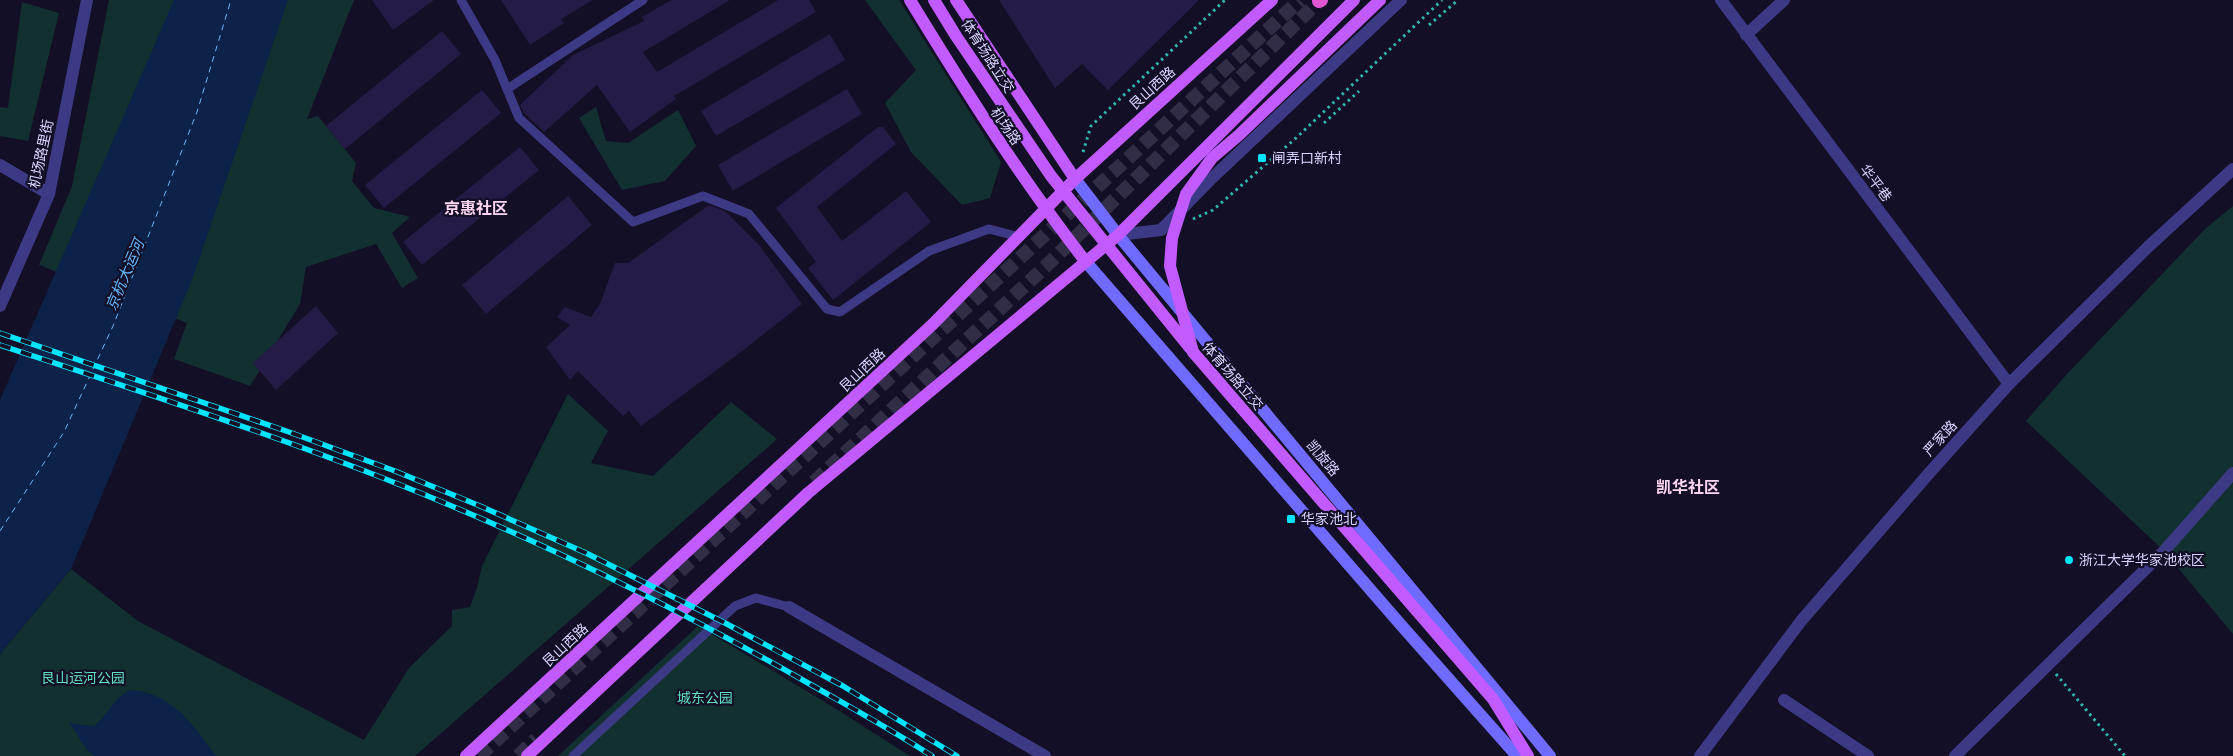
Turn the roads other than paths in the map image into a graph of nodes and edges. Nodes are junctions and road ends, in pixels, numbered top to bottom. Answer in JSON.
{"nodes":[{"id":1,"x":87,"y":0,"type":"edge"},
{"id":2,"x":460,"y":0,"type":"edge"},
{"id":3,"x":643,"y":0,"type":"edge"},
{"id":4,"x":910,"y":0,"type":"edge"},
{"id":5,"x":934,"y":0,"type":"edge"},
{"id":6,"x":956,"y":0,"type":"edge"},
{"id":7,"x":1272,"y":0,"type":"edge"},
{"id":8,"x":1354,"y":0,"type":"edge"},
{"id":9,"x":1380,"y":0,"type":"edge"},
{"id":10,"x":1401,"y":0,"type":"edge"},
{"id":11,"x":1720,"y":0,"type":"edge"},
{"id":12,"x":1784,"y":0,"type":"edge"},
{"id":13,"x":1746,"y":35,"type":"junction"},
{"id":14,"x":507,"y":89,"type":"junction"},
{"id":15,"x":0,"y":164,"type":"edge"},
{"id":16,"x":2233,"y":169,"type":"edge"},
{"id":17,"x":1075,"y":179,"type":"junction"},
{"id":18,"x":49,"y":194,"type":"junction"},
{"id":19,"x":1046,"y":210,"type":"junction"},
{"id":20,"x":1118,"y":235,"type":"junction"},
{"id":21,"x":1019,"y":237,"type":"junction"},
{"id":22,"x":1086,"y":262,"type":"junction"},
{"id":23,"x":0,"y":306,"type":"edge"},
{"id":24,"x":1193,"y":352,"type":"junction"},
{"id":25,"x":2009,"y":384,"type":"junction"},
{"id":26,"x":2233,"y":473,"type":"edge"},
{"id":27,"x":789,"y":607,"type":"joint"},
{"id":28,"x":1784,"y":700,"type":"dead end"},
{"id":29,"x":466,"y":756,"type":"edge"},
{"id":30,"x":526,"y":756,"type":"edge"},
{"id":31,"x":573,"y":756,"type":"edge"},
{"id":32,"x":1045,"y":756,"type":"edge"},
{"id":33,"x":1517,"y":756,"type":"edge"},
{"id":34,"x":1528,"y":756,"type":"edge"},
{"id":35,"x":1550,"y":756,"type":"edge"},
{"id":36,"x":1700,"y":756,"type":"edge"},
{"id":37,"x":1868,"y":756,"type":"edge"},
{"id":38,"x":1955,"y":756,"type":"edge"}],
"edges":[{"from":1,"to":18,"type":"street","name":"机场路里街"},
{"from":2,"to":14,"type":"lane"},
{"from":3,"to":14,"type":"lane"},
{"from":4,"to":19,"type":"main road","name":"机场路"},
{"from":5,"to":24,"type":"main road","name":"体育场路立交","bridge":true},
{"from":6,"to":17,"type":"main road","name":"机场路"},
{"from":7,"to":17,"type":"main road","name":"艮山西路"},
{"from":8,"to":20,"type":"main road"},
{"from":9,"to":24,"type":"main road","bridge":true},
{"from":10,"to":20,"type":"street"},
{"from":11,"to":13,"type":"street","name":"华平巷"},
{"from":12,"to":13,"type":"street"},
{"from":13,"to":25,"type":"street","name":"华平巷"},
{"from":14,"to":21,"type":"lane"},
{"from":15,"to":18,"type":"street"},
{"from":16,"to":25,"type":"street","name":"严家路"},
{"from":17,"to":19,"type":"main road","name":"艮山西路"},
{"from":17,"to":20,"type":"main road","name":"凯旋路"},
{"from":18,"to":23,"type":"street","name":"机场路里街"},
{"from":19,"to":21,"type":"main road","name":"艮山西路"},
{"from":19,"to":22,"type":"main road","name":"机场路"},
{"from":20,"to":22,"type":"main road"},
{"from":20,"to":35,"type":"main road","name":"凯旋路"},
{"from":21,"to":29,"type":"main road","name":"艮山西路"},
{"from":22,"to":30,"type":"main road"},
{"from":22,"to":33,"type":"main road"},
{"from":24,"to":34,"type":"main road","name":"体育场路立交"},
{"from":25,"to":36,"type":"street","name":"严家路"},
{"from":26,"to":38,"type":"street"},
{"from":27,"to":31,"type":"lane"},
{"from":27,"to":32,"type":"street"},
{"from":28,"to":37,"type":"street"}]}
